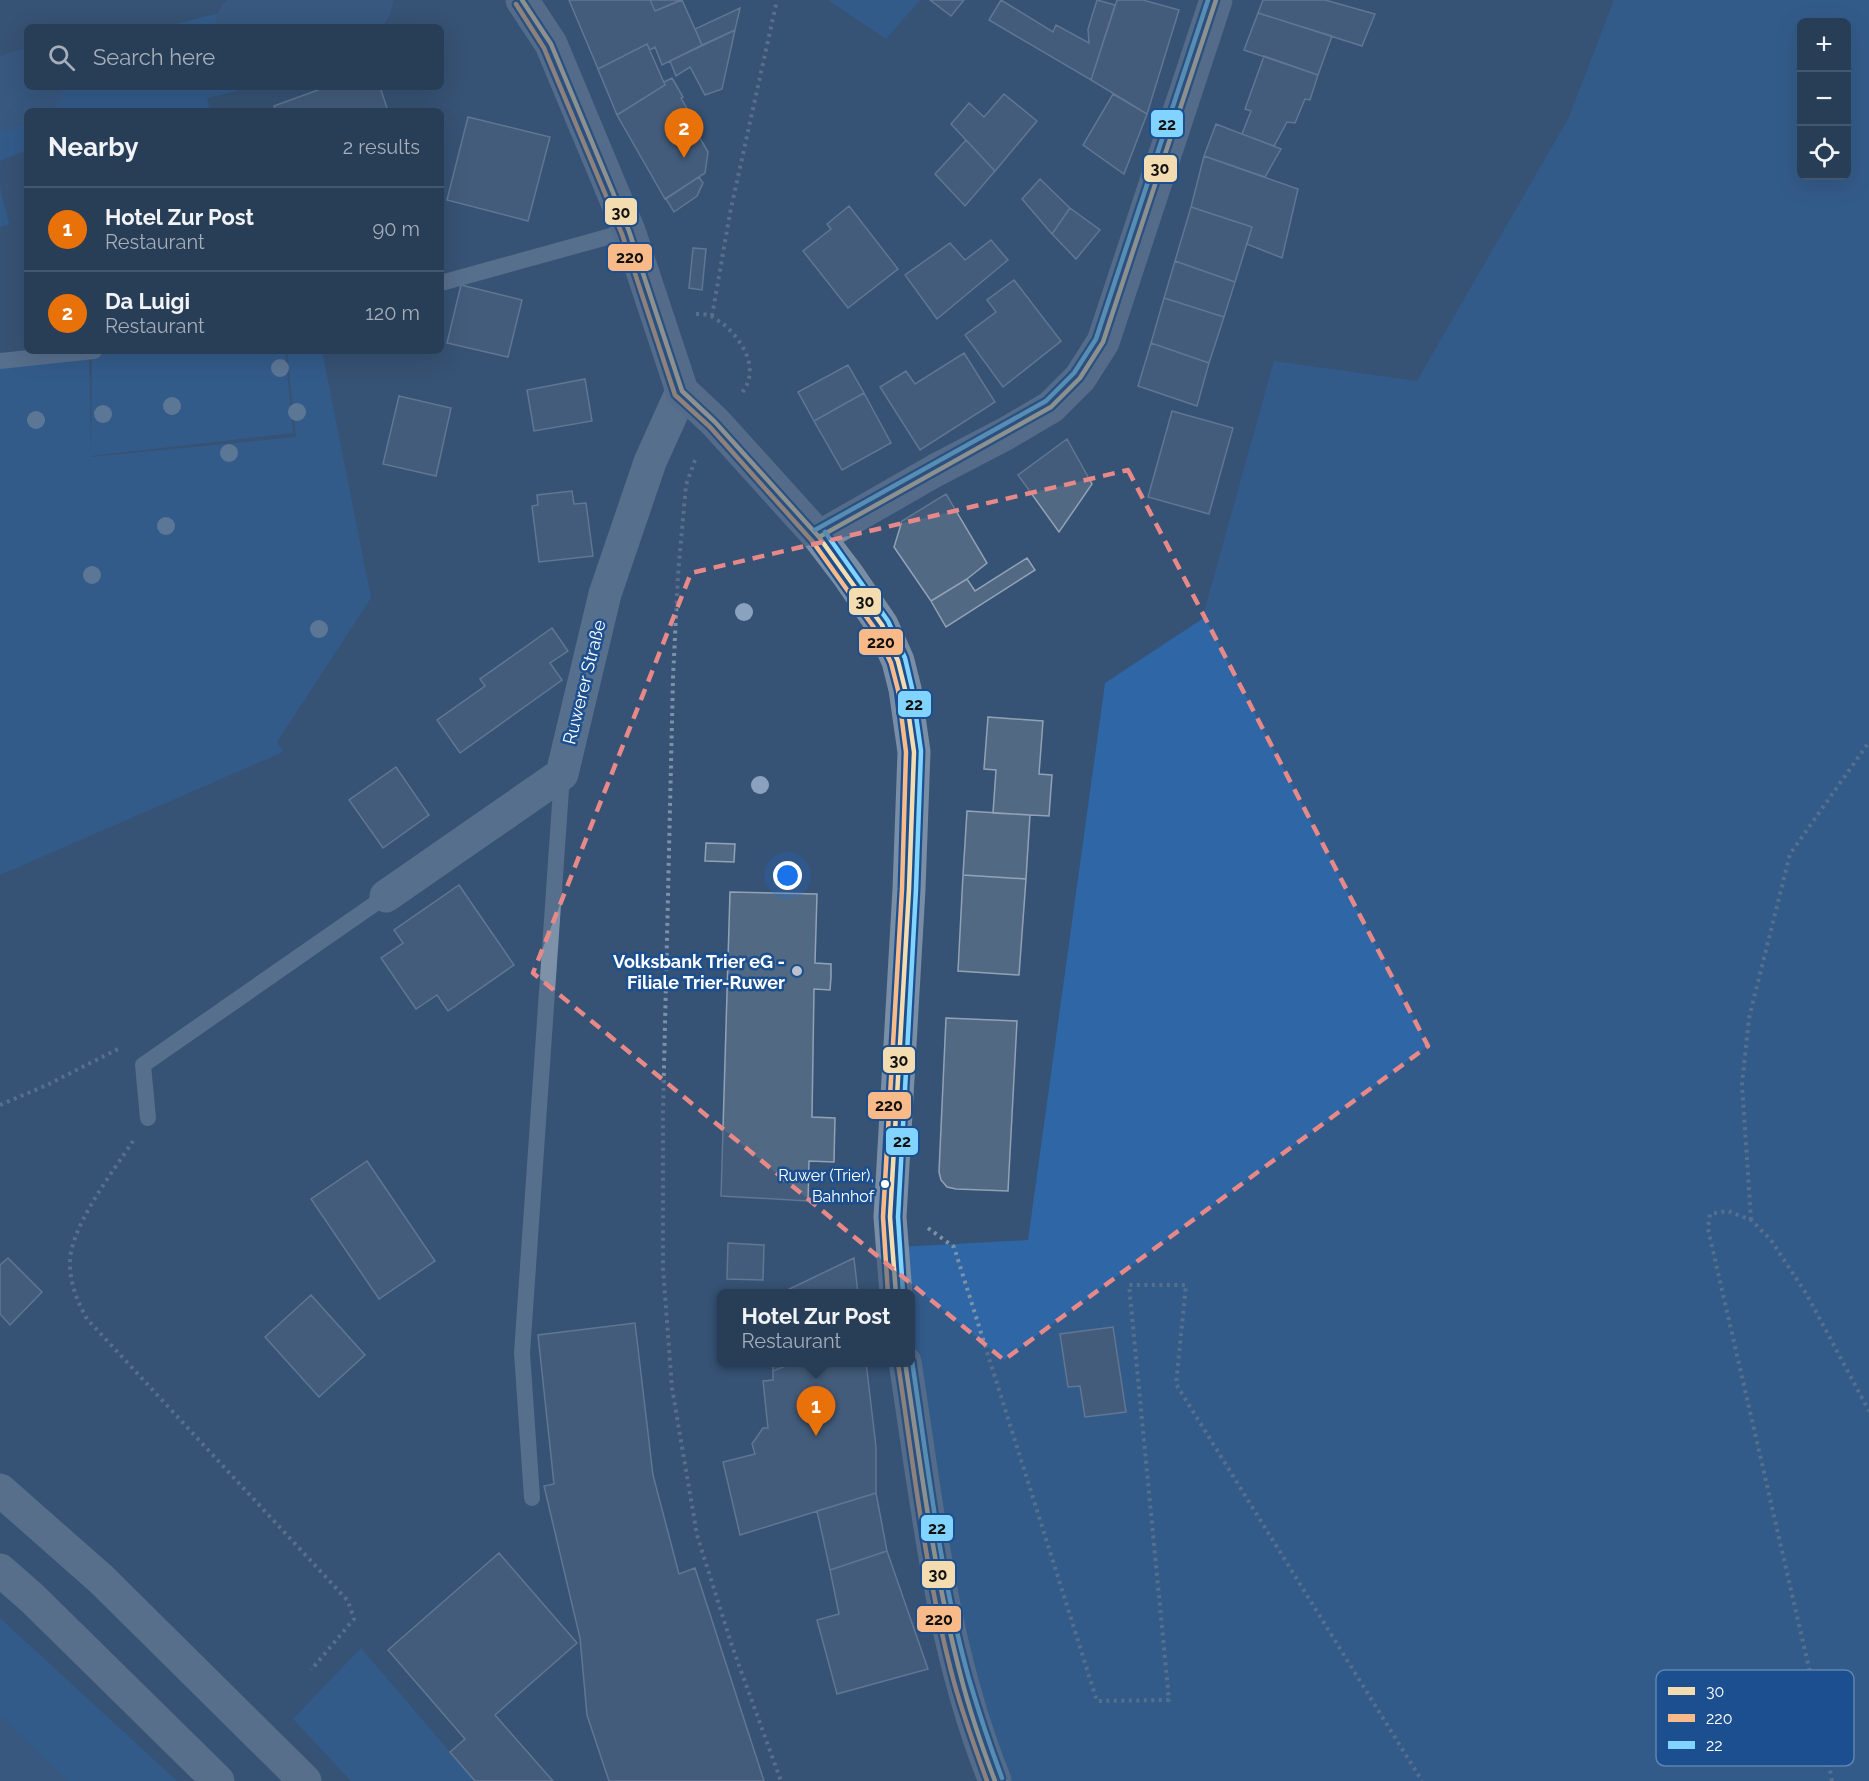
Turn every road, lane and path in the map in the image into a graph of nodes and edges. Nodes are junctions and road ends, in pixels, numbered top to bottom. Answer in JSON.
{"nodes":[{"id":1,"x":522,"y":0,"type":"edge"},
{"id":2,"x":777,"y":0,"type":"edge"},
{"id":3,"x":1216,"y":0,"type":"edge"},
{"id":4,"x":629,"y":231,"type":"junction"},
{"id":5,"x":444,"y":282,"type":"edge"},
{"id":6,"x":712,"y":316,"type":"dead end"},
{"id":7,"x":66,"y":354,"type":"edge"},
{"id":8,"x":0,"y":361,"type":"edge"},
{"id":9,"x":682,"y":391,"type":"junction"},
{"id":10,"x":686,"y":485,"type":"dead end"},
{"id":11,"x":819,"y":537,"type":"junction"},
{"id":12,"x":1869,"y":742,"type":"edge"},
{"id":13,"x":562,"y":774,"type":"junction"},
{"id":14,"x":386,"y":896,"type":"joint"},
{"id":15,"x":166,"y":1049,"type":"junction"},
{"id":16,"x":0,"y":1105,"type":"edge"},
{"id":17,"x":148,"y":1118,"type":"joint"},
{"id":18,"x":890,"y":1217,"type":"junction"},
{"id":19,"x":1751,"y":1220,"type":"junction"},
{"id":20,"x":896,"y":1289,"type":"edge"},
{"id":21,"x":906,"y":1367,"type":"edge"},
{"id":22,"x":1869,"y":1411,"type":"edge"},
{"id":23,"x":0,"y":1490,"type":"edge"},
{"id":24,"x":532,"y":1498,"type":"dead end"},
{"id":25,"x":0,"y":1570,"type":"edge"},
{"id":26,"x":311,"y":1670,"type":"dead end"},
{"id":27,"x":1809,"y":1670,"type":"edge"},
{"id":28,"x":1829,"y":1766,"type":"edge"},
{"id":29,"x":219,"y":1781,"type":"edge"},
{"id":30,"x":305,"y":1781,"type":"edge"},
{"id":31,"x":781,"y":1781,"type":"edge"},
{"id":32,"x":995,"y":1781,"type":"edge"},
{"id":33,"x":1422,"y":1781,"type":"edge"},
{"id":34,"x":1832,"y":1781,"type":"edge"}],
"edges":[{"from":1,"to":4,"type":"main road"},
{"from":2,"to":6,"type":"path"},
{"from":3,"to":11,"type":"main road"},
{"from":4,"to":5,"type":"lane"},
{"from":4,"to":9,"type":"main road"},
{"from":7,"to":8,"type":"lane"},
{"from":9,"to":11,"type":"main road"},
{"from":9,"to":13,"type":"street","name":"Ruwerer Straße"},
{"from":10,"to":31,"type":"path"},
{"from":11,"to":18,"type":"main road"},
{"from":12,"to":19,"type":"path"},
{"from":13,"to":14,"type":"street"},
{"from":13,"to":24,"type":"lane"},
{"from":14,"to":15,"type":"lane"},
{"from":15,"to":16,"type":"path"},
{"from":15,"to":17,"type":"lane"},
{"from":17,"to":26,"type":"path"},
{"from":18,"to":20,"type":"main road"},
{"from":18,"to":33,"type":"path"},
{"from":19,"to":22,"type":"path"},
{"from":19,"to":27,"type":"path"},
{"from":21,"to":32,"type":"main road"},
{"from":23,"to":30,"type":"highway"},
{"from":25,"to":29,"type":"highway"},
{"from":28,"to":34,"type":"path"}]}
